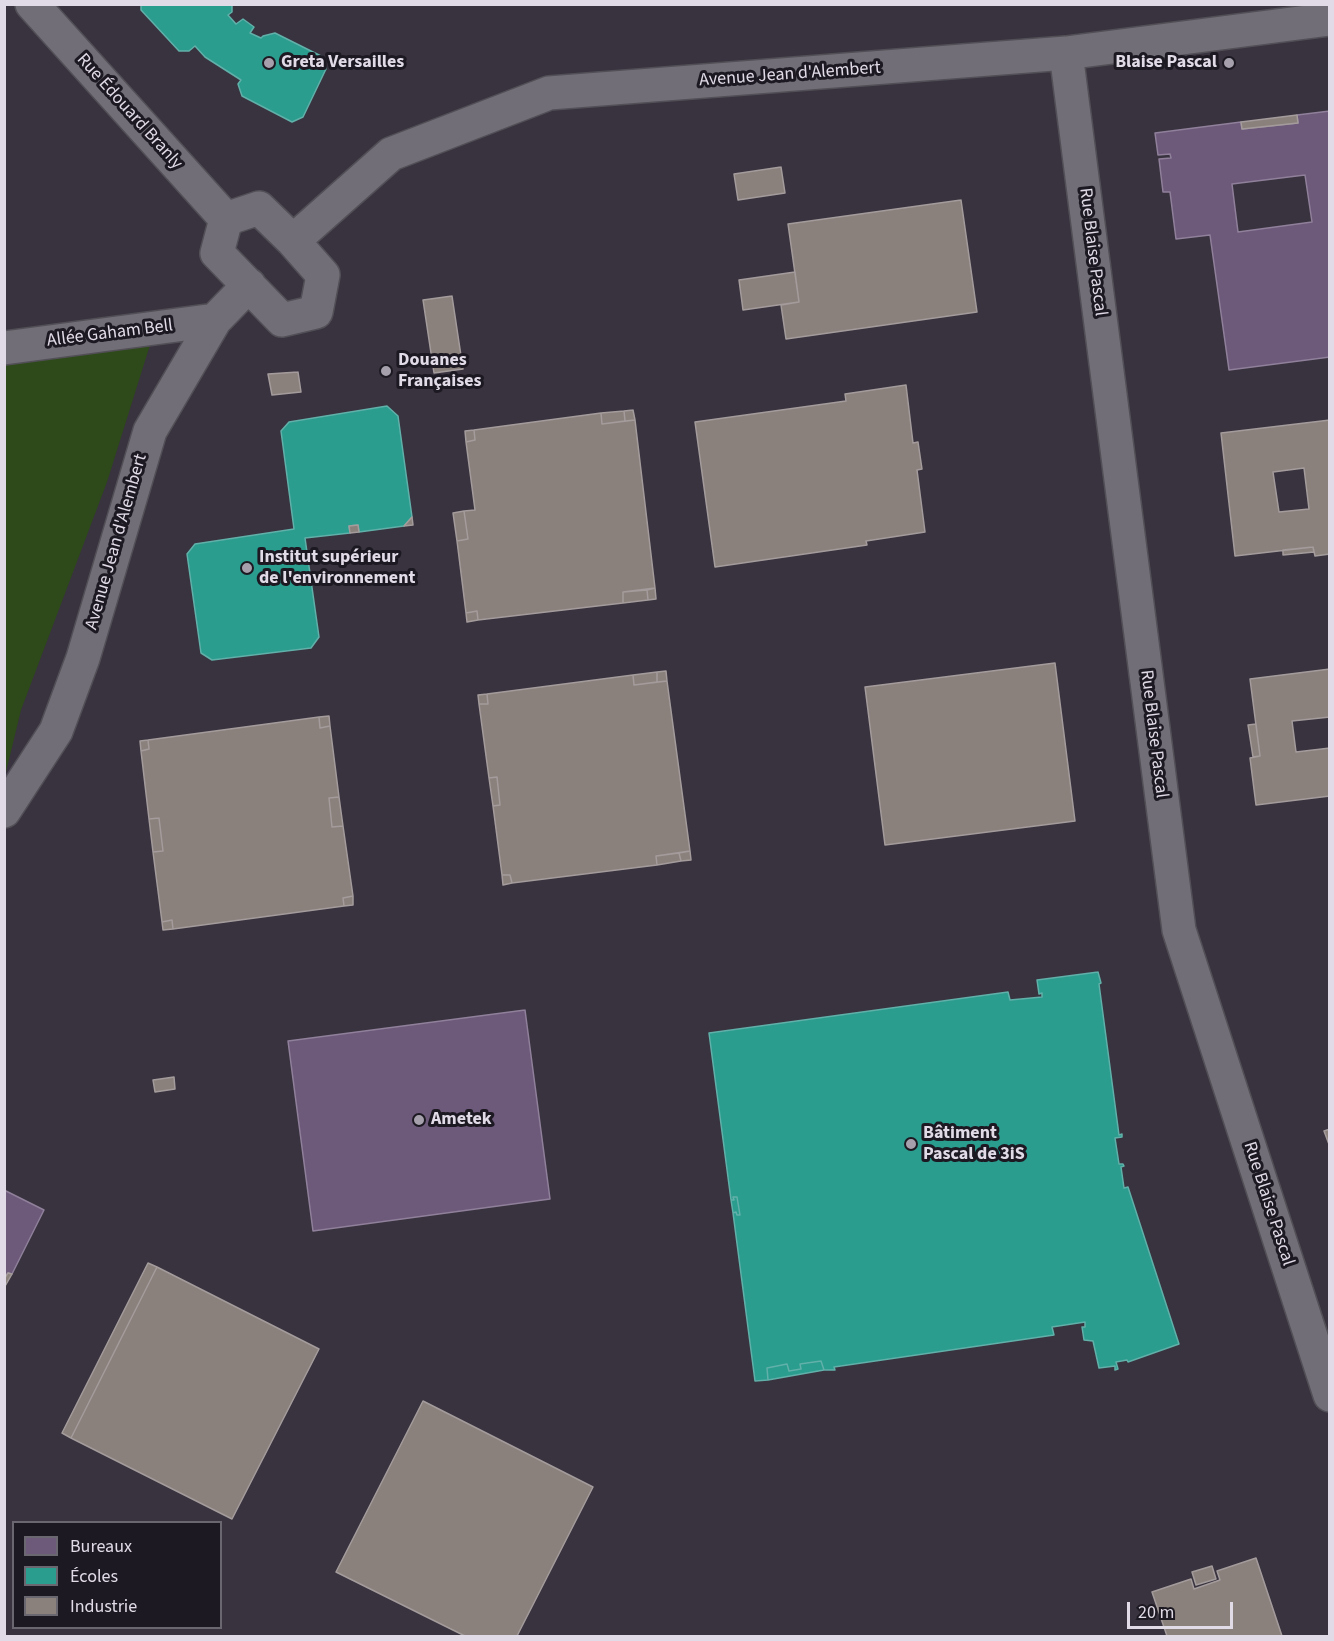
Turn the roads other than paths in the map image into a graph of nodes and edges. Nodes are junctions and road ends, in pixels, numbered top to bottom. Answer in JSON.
{"nodes":[{"id":1,"x":32,"y":4,"type":"edge"},
{"id":2,"x":1329,"y":19,"type":"edge"},
{"id":3,"x":1066,"y":53,"type":"junction"},
{"id":4,"x":226,"y":219,"type":"junction"},
{"id":5,"x":293,"y":241,"type":"junction"},
{"id":6,"x":249,"y":285,"type":"junction"},
{"id":7,"x":215,"y":321,"type":"junction"},
{"id":8,"x":4,"y":348,"type":"edge"},
{"id":9,"x":4,"y":811,"type":"edge"},
{"id":10,"x":1329,"y":1395,"type":"edge"}],
"edges":[{"from":1,"to":4,"type":"street","name":"Rue Édouard Branly"},
{"from":2,"to":3,"type":"street","name":"Avenue Jean d'Alembert"},
{"from":3,"to":5,"type":"street","name":"Avenue Jean d'Alembert"},
{"from":3,"to":10,"type":"street","name":"Rue Blaise Pascal"},
{"from":4,"to":5,"type":"street"},
{"from":4,"to":6,"type":"street"},
{"from":5,"to":6,"type":"street"},
{"from":6,"to":7,"type":"street","name":"Avenue Jean d'Alembert"},
{"from":7,"to":8,"type":"street","name":"Allée Gaham Bell"},
{"from":7,"to":9,"type":"street","name":"Avenue Jean d'Alembert"}]}
